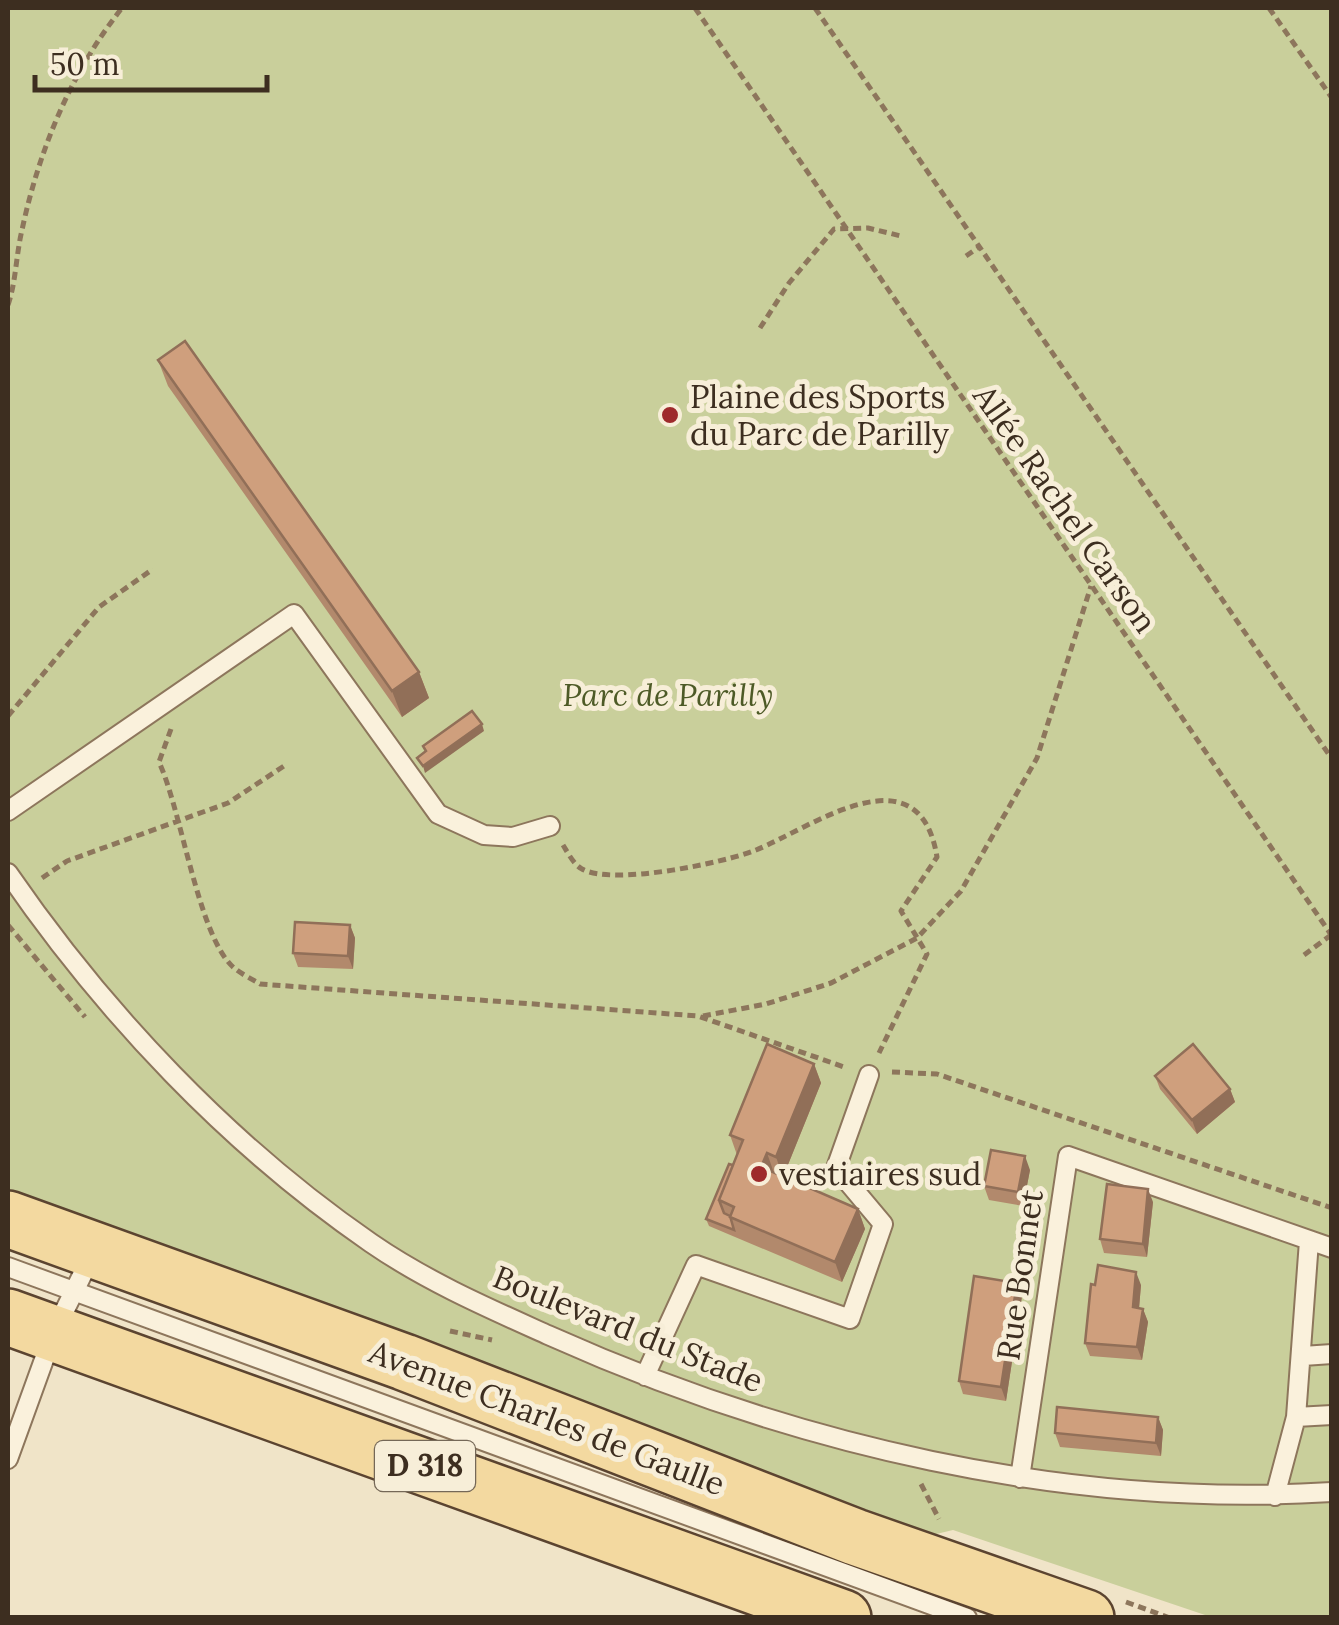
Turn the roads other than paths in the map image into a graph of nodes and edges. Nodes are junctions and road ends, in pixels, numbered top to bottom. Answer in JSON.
{"nodes":[{"id":1,"x":8,"y":811,"type":"edge"},
{"id":2,"x":550,"y":826,"type":"road end"},
{"id":3,"x":8,"y":873,"type":"edge"},
{"id":4,"x":868,"y":1075,"type":"road end"},
{"id":5,"x":8,"y":1220,"type":"edge"},
{"id":6,"x":1309,"y":1241,"type":"junction"},
{"id":7,"x":1332,"y":1248,"type":"edge"},
{"id":8,"x":8,"y":1268,"type":"edge"},
{"id":9,"x":58,"y":1298,"type":"edge"},
{"id":10,"x":1332,"y":1354,"type":"edge"},
{"id":11,"x":1303,"y":1356,"type":"junction"},
{"id":12,"x":645,"y":1376,"type":"junction"},
{"id":13,"x":1332,"y":1415,"type":"edge"},
{"id":14,"x":1296,"y":1417,"type":"junction"},
{"id":15,"x":8,"y":1459,"type":"edge"},
{"id":16,"x":1020,"y":1478,"type":"junction"},
{"id":17,"x":1332,"y":1492,"type":"edge"},
{"id":18,"x":1275,"y":1496,"type":"junction"},
{"id":19,"x":843,"y":1618,"type":"edge"},
{"id":20,"x":967,"y":1618,"type":"edge"},
{"id":21,"x":1086,"y":1618,"type":"edge"}],
"edges":[{"from":1,"to":2,"type":"lane"},
{"from":3,"to":12,"type":"lane","name":"Boulevard du Stade"},
{"from":4,"to":12,"type":"lane"},
{"from":5,"to":9,"type":"main road","name":"Avenue Charles de Gaulle","number":"D 318"},
{"from":6,"to":7,"type":"lane"},
{"from":6,"to":11,"type":"lane"},
{"from":6,"to":16,"type":"lane","name":"Rue Bonnet"},
{"from":8,"to":9,"type":"lane"},
{"from":9,"to":15,"type":"lane"},
{"from":9,"to":19,"type":"main road","name":"Avenue Charles de Gaulle","number":"D 318"},
{"from":9,"to":20,"type":"lane"},
{"from":9,"to":21,"type":"main road","name":"Avenue Charles de Gaulle","number":"D 318"},
{"from":10,"to":11,"type":"lane"},
{"from":11,"to":14,"type":"lane"},
{"from":12,"to":16,"type":"lane","name":"Boulevard du Stade"},
{"from":13,"to":14,"type":"lane"},
{"from":14,"to":18,"type":"lane"},
{"from":16,"to":18,"type":"lane","name":"Boulevard du Stade"},
{"from":17,"to":18,"type":"lane","name":"Boulevard du Stade"}]}
